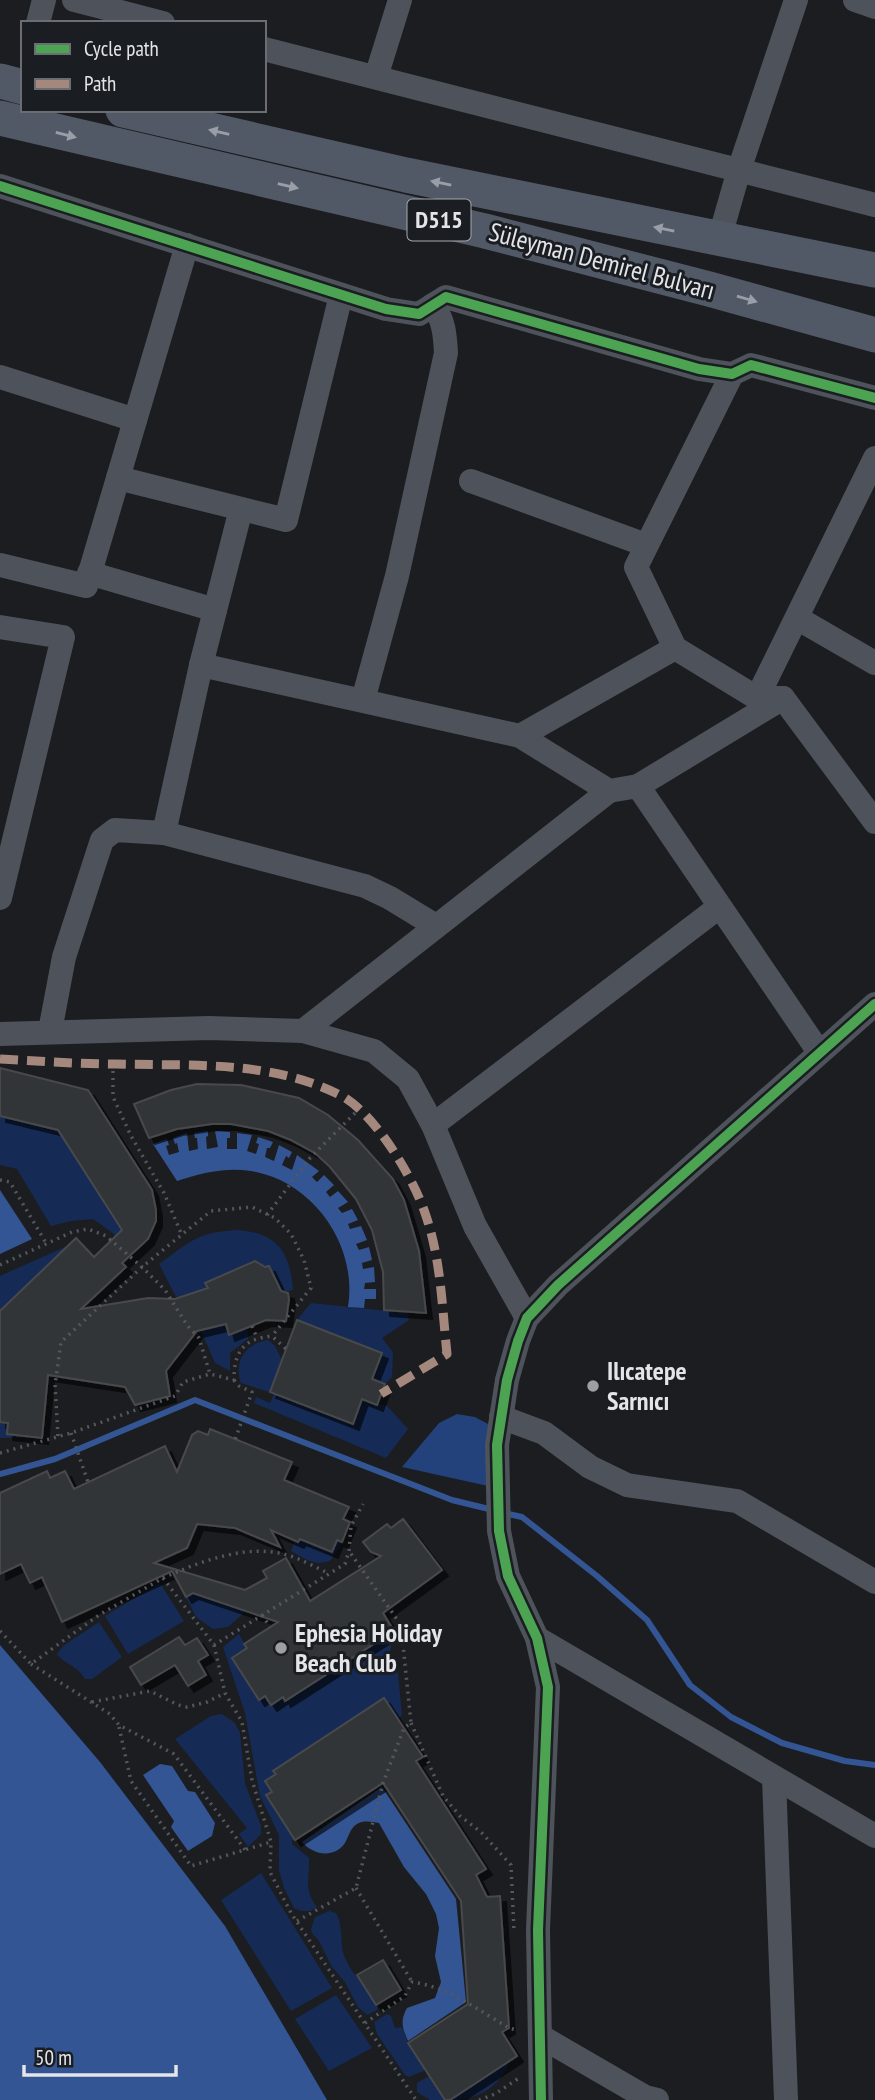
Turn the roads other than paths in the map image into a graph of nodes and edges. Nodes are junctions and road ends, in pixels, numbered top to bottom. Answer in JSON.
{"nodes":[{"id":1,"x":44,"y":0,"type":"edge"},
{"id":2,"x":74,"y":0,"type":"edge"},
{"id":3,"x":400,"y":0,"type":"edge"},
{"id":4,"x":796,"y":0,"type":"edge"},
{"id":5,"x":855,"y":0,"type":"edge"},
{"id":6,"x":875,"y":7,"type":"edge"},
{"id":7,"x":39,"y":21,"type":"edge"},
{"id":8,"x":155,"y":21,"type":"edge"},
{"id":9,"x":266,"y":50,"type":"edge"},
{"id":10,"x":376,"y":77,"type":"junction"},
{"id":11,"x":132,"y":112,"type":"edge"},
{"id":12,"x":0,"y":118,"type":"edge"},
{"id":13,"x":739,"y":170,"type":"junction"},
{"id":14,"x":0,"y":186,"type":"edge"},
{"id":15,"x":875,"y":205,"type":"edge"},
{"id":16,"x":719,"y":240,"type":"junction"},
{"id":17,"x":187,"y":245,"type":"junction"},
{"id":18,"x":875,"y":270,"type":"edge"},
{"id":19,"x":341,"y":295,"type":"junction"},
{"id":20,"x":433,"y":305,"type":"junction"},
{"id":21,"x":875,"y":335,"type":"edge"},
{"id":22,"x":732,"y":373,"type":"junction"},
{"id":23,"x":0,"y":377,"type":"edge"},
{"id":24,"x":875,"y":397,"type":"edge"},
{"id":25,"x":135,"y":420,"type":"junction"},
{"id":26,"x":875,"y":458,"type":"edge"},
{"id":27,"x":118,"y":478,"type":"junction"},
{"id":28,"x":471,"y":481,"type":"dead end"},
{"id":29,"x":242,"y":509,"type":"junction"},
{"id":30,"x":646,"y":545,"type":"junction"},
{"id":31,"x":0,"y":565,"type":"edge"},
{"id":32,"x":89,"y":573,"type":"junction"},
{"id":33,"x":215,"y":610,"type":"junction"},
{"id":34,"x":797,"y":618,"type":"junction"},
{"id":35,"x":0,"y":627,"type":"edge"},
{"id":36,"x":675,"y":648,"type":"junction"},
{"id":37,"x":875,"y":663,"type":"edge"},
{"id":38,"x":201,"y":665,"type":"junction"},
{"id":39,"x":757,"y":698,"type":"junction"},
{"id":40,"x":783,"y":698,"type":"junction"},
{"id":41,"x":363,"y":700,"type":"junction"},
{"id":42,"x":520,"y":736,"type":"junction"},
{"id":43,"x":638,"y":786,"type":"junction"},
{"id":44,"x":609,"y":791,"type":"junction"},
{"id":45,"x":871,"y":807,"type":"edge"},
{"id":46,"x":164,"y":833,"type":"junction"},
{"id":47,"x":0,"y":898,"type":"edge"},
{"id":48,"x":719,"y":907,"type":"junction"},
{"id":49,"x":436,"y":926,"type":"junction"},
{"id":50,"x":875,"y":1004,"type":"edge"},
{"id":51,"x":50,"y":1031,"type":"junction"},
{"id":52,"x":303,"y":1031,"type":"junction"},
{"id":53,"x":0,"y":1034,"type":"edge"},
{"id":54,"x":819,"y":1052,"type":"junction"},
{"id":55,"x":433,"y":1125,"type":"junction"},
{"id":56,"x":527,"y":1318,"type":"junction"},
{"id":57,"x":501,"y":1417,"type":"junction"},
{"id":58,"x":875,"y":1582,"type":"edge"},
{"id":59,"x":537,"y":1638,"type":"junction"},
{"id":60,"x":774,"y":1777,"type":"junction"},
{"id":61,"x":875,"y":1836,"type":"edge"},
{"id":62,"x":523,"y":2033,"type":"junction"},
{"id":63,"x":541,"y":2100,"type":"edge"},
{"id":64,"x":657,"y":2100,"type":"edge"},
{"id":65,"x":786,"y":2100,"type":"edge"}],
"edges":[{"from":1,"to":7,"type":"street"},
{"from":2,"to":8,"type":"street"},
{"from":3,"to":10,"type":"street"},
{"from":4,"to":13,"type":"street"},
{"from":5,"to":6,"type":"street"},
{"from":9,"to":10,"type":"street"},
{"from":10,"to":13,"type":"street"},
{"from":16,"to":11,"type":"highway","name":"Süleyman Demirel Bulvarı","number":"D515","one_way":true},
{"from":12,"to":21,"type":"highway","name":"Süleyman Demirel Bulvarı","number":"D515","one_way":true},
{"from":13,"to":15,"type":"street"},
{"from":13,"to":16,"type":"street"},
{"from":14,"to":17,"type":"street"},
{"from":16,"to":18,"type":"highway","name":"Süleyman Demirel Bulvarı","number":"D515"},
{"from":17,"to":19,"type":"street"},
{"from":17,"to":25,"type":"street"},
{"from":19,"to":20,"type":"street"},
{"from":19,"to":29,"type":"street"},
{"from":20,"to":22,"type":"street"},
{"from":20,"to":41,"type":"street"},
{"from":22,"to":24,"type":"street"},
{"from":22,"to":30,"type":"street"},
{"from":23,"to":25,"type":"street"},
{"from":25,"to":27,"type":"street"},
{"from":26,"to":34,"type":"street"},
{"from":27,"to":29,"type":"street"},
{"from":27,"to":32,"type":"street"},
{"from":28,"to":30,"type":"street"},
{"from":29,"to":33,"type":"street"},
{"from":30,"to":36,"type":"street"},
{"from":31,"to":32,"type":"street"},
{"from":32,"to":33,"type":"street"},
{"from":33,"to":38,"type":"street"},
{"from":34,"to":37,"type":"street"},
{"from":34,"to":39,"type":"street"},
{"from":35,"to":47,"type":"street"},
{"from":36,"to":39,"type":"street"},
{"from":36,"to":42,"type":"street"},
{"from":38,"to":41,"type":"street"},
{"from":38,"to":46,"type":"street"},
{"from":39,"to":40,"type":"street"},
{"from":40,"to":43,"type":"street"},
{"from":40,"to":45,"type":"street"},
{"from":41,"to":42,"type":"street"},
{"from":42,"to":44,"type":"street"},
{"from":43,"to":44,"type":"street"},
{"from":43,"to":48,"type":"street"},
{"from":44,"to":49,"type":"street"},
{"from":46,"to":49,"type":"street"},
{"from":46,"to":51,"type":"street"},
{"from":48,"to":54,"type":"street"},
{"from":48,"to":55,"type":"street"},
{"from":49,"to":52,"type":"street"},
{"from":50,"to":54,"type":"street"},
{"from":51,"to":52,"type":"street"},
{"from":51,"to":53,"type":"street"},
{"from":52,"to":55,"type":"street"},
{"from":54,"to":56,"type":"street"},
{"from":55,"to":56,"type":"street"},
{"from":56,"to":57,"type":"street"},
{"from":57,"to":58,"type":"street"},
{"from":57,"to":59,"type":"street"},
{"from":59,"to":60,"type":"street"},
{"from":59,"to":62,"type":"street"},
{"from":60,"to":61,"type":"street"},
{"from":60,"to":65,"type":"street"},
{"from":62,"to":63,"type":"street"},
{"from":62,"to":64,"type":"street"}]}
